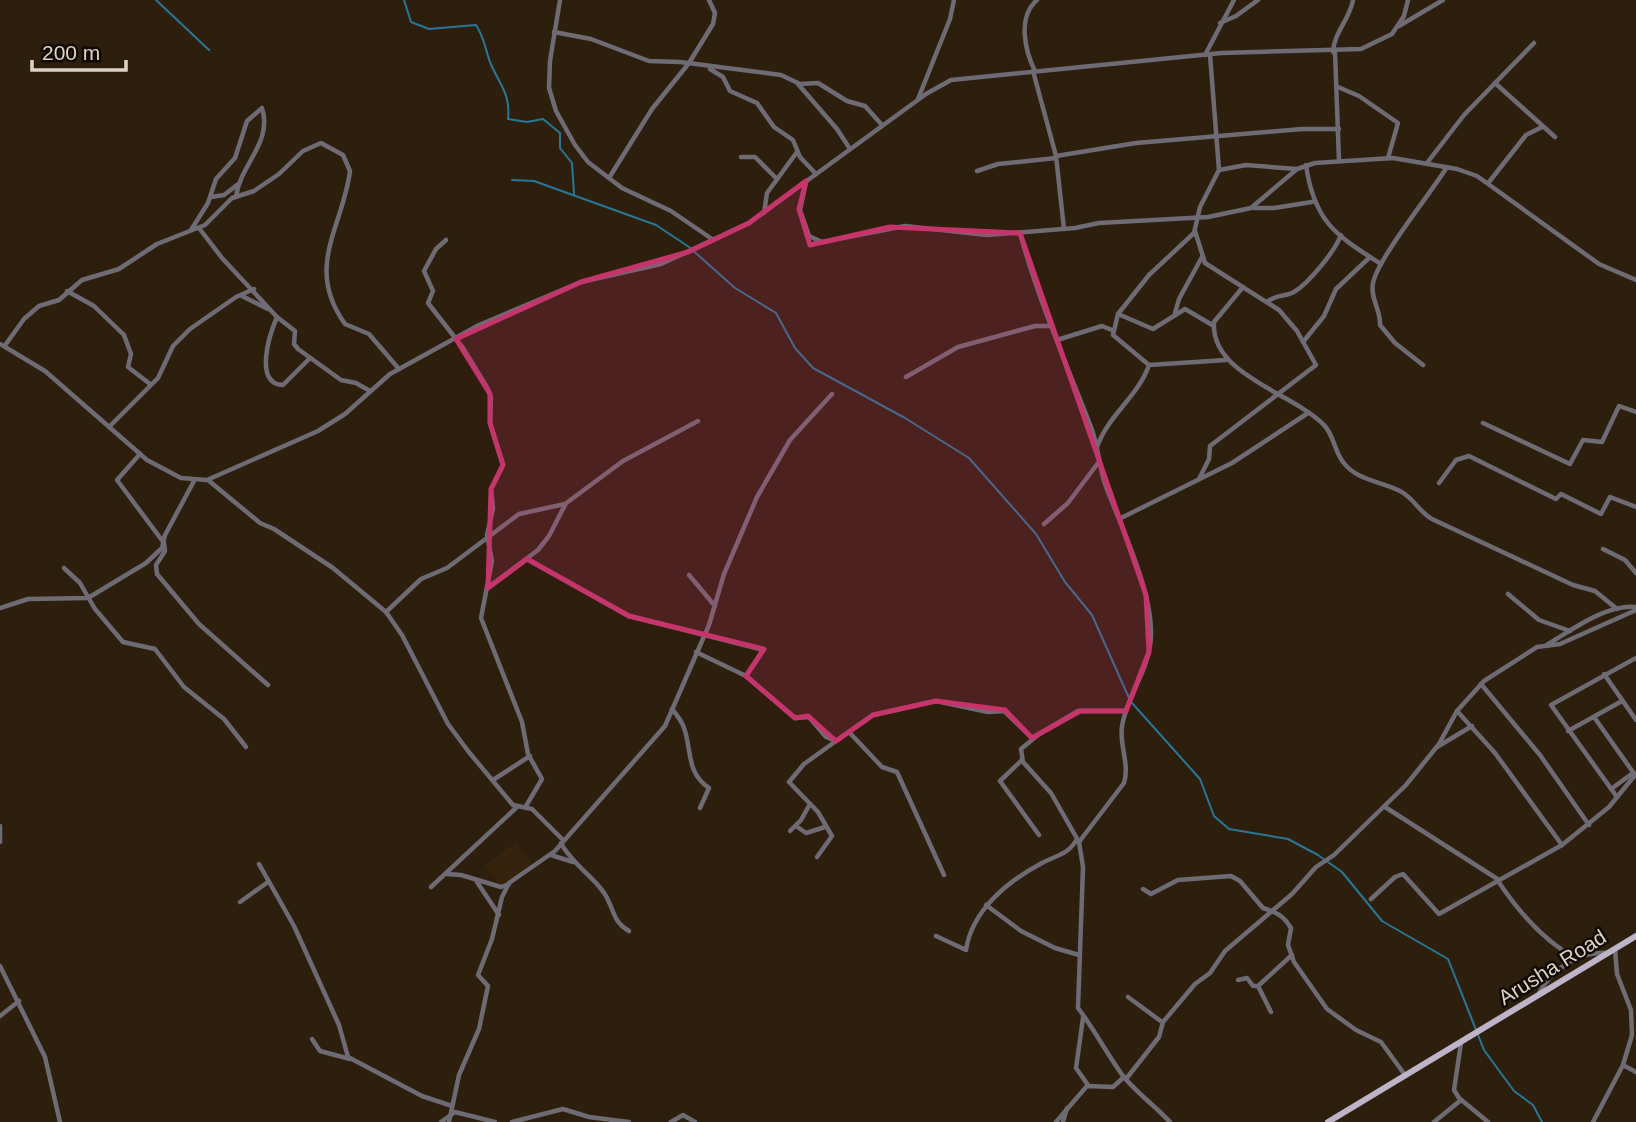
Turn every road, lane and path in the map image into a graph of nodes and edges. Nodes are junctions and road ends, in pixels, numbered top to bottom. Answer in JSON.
{"nodes":[{"id":1,"x":560,"y":0,"type":"edge"},
{"id":2,"x":709,"y":0,"type":"edge"},
{"id":3,"x":954,"y":0,"type":"edge"},
{"id":4,"x":1026,"y":0,"type":"edge"},
{"id":5,"x":1037,"y":0,"type":"edge"},
{"id":6,"x":1234,"y":0,"type":"edge"},
{"id":7,"x":1258,"y":0,"type":"edge"},
{"id":8,"x":1353,"y":0,"type":"edge"},
{"id":9,"x":1408,"y":0,"type":"edge"},
{"id":10,"x":1443,"y":0,"type":"edge"},
{"id":11,"x":1031,"y":5,"type":"junction"},
{"id":12,"x":1220,"y":24,"type":"junction"},
{"id":13,"x":1397,"y":27,"type":"junction"},
{"id":14,"x":554,"y":32,"type":"junction"},
{"id":15,"x":1534,"y":43,"type":"dead end"},
{"id":16,"x":1334,"y":52,"type":"junction"},
{"id":17,"x":1207,"y":55,"type":"junction"},
{"id":18,"x":689,"y":63,"type":"junction"},
{"id":19,"x":708,"y":67,"type":"junction"},
{"id":20,"x":1034,"y":71,"type":"junction"},
{"id":21,"x":798,"y":83,"type":"junction"},
{"id":22,"x":1495,"y":83,"type":"junction"},
{"id":23,"x":1338,"y":87,"type":"junction"},
{"id":24,"x":918,"y":100,"type":"junction"},
{"id":25,"x":883,"y":125,"type":"junction"},
{"id":26,"x":1543,"y":127,"type":"junction"},
{"id":27,"x":1339,"y":129,"type":"junction"},
{"id":28,"x":1217,"y":135,"type":"junction"},
{"id":29,"x":1555,"y":136,"type":"dead end"},
{"id":30,"x":850,"y":149,"type":"junction"},
{"id":31,"x":797,"y":151,"type":"junction"},
{"id":32,"x":741,"y":157,"type":"dead end"},
{"id":33,"x":1056,"y":157,"type":"junction"},
{"id":34,"x":1388,"y":158,"type":"junction"},
{"id":35,"x":1339,"y":162,"type":"junction"},
{"id":36,"x":1427,"y":163,"type":"junction"},
{"id":37,"x":1306,"y":165,"type":"junction"},
{"id":38,"x":1447,"y":167,"type":"junction"},
{"id":39,"x":1297,"y":169,"type":"junction"},
{"id":40,"x":1219,"y":170,"type":"junction"},
{"id":41,"x":976,"y":171,"type":"dead end"},
{"id":42,"x":816,"y":174,"type":"junction"},
{"id":43,"x":609,"y":178,"type":"junction"},
{"id":44,"x":776,"y":179,"type":"junction"},
{"id":45,"x":806,"y":181,"type":"junction"},
{"id":46,"x":1489,"y":182,"type":"junction"},
{"id":47,"x":238,"y":184,"type":"junction"},
{"id":48,"x":236,"y":197,"type":"junction"},
{"id":49,"x":210,"y":198,"type":"junction"},
{"id":50,"x":1312,"y":202,"type":"junction"},
{"id":51,"x":1253,"y":207,"type":"junction"},
{"id":52,"x":764,"y":213,"type":"junction"},
{"id":53,"x":1196,"y":217,"type":"junction"},
{"id":54,"x":200,"y":228,"type":"junction"},
{"id":55,"x":1064,"y":229,"type":"junction"},
{"id":56,"x":1195,"y":231,"type":"junction"},
{"id":57,"x":188,"y":233,"type":"junction"},
{"id":58,"x":1020,"y":233,"type":"junction"},
{"id":59,"x":1340,"y":235,"type":"junction"},
{"id":60,"x":712,"y":239,"type":"junction"},
{"id":61,"x":446,"y":240,"type":"dead end"},
{"id":62,"x":1202,"y":257,"type":"junction"},
{"id":63,"x":1370,"y":257,"type":"junction"},
{"id":64,"x":1381,"y":264,"type":"junction"},
{"id":65,"x":1636,"y":280,"type":"edge"},
{"id":66,"x":1243,"y":288,"type":"junction"},
{"id":67,"x":254,"y":289,"type":"junction"},
{"id":68,"x":67,"y":291,"type":"junction"},
{"id":69,"x":241,"y":296,"type":"junction"},
{"id":70,"x":1267,"y":302,"type":"junction"},
{"id":71,"x":270,"y":310,"type":"junction"},
{"id":72,"x":1175,"y":313,"type":"junction"},
{"id":73,"x":1118,"y":314,"type":"junction"},
{"id":74,"x":277,"y":317,"type":"junction"},
{"id":75,"x":1050,"y":326,"type":"junction"},
{"id":76,"x":1214,"y":326,"type":"junction"},
{"id":77,"x":1112,"y":330,"type":"junction"},
{"id":78,"x":0,"y":338,"type":"edge"},
{"id":79,"x":456,"y":339,"type":"junction"},
{"id":80,"x":1058,"y":340,"type":"junction"},
{"id":81,"x":1303,"y":342,"type":"junction"},
{"id":82,"x":4,"y":345,"type":"edge"},
{"id":83,"x":310,"y":358,"type":"junction"},
{"id":84,"x":1227,"y":360,"type":"junction"},
{"id":85,"x":1149,"y":365,"type":"junction"},
{"id":86,"x":1423,"y":365,"type":"dead end"},
{"id":87,"x":398,"y":369,"type":"junction"},
{"id":88,"x":906,"y":377,"type":"dead end"},
{"id":89,"x":150,"y":384,"type":"junction"},
{"id":90,"x":370,"y":391,"type":"junction"},
{"id":91,"x":1279,"y":393,"type":"junction"},
{"id":92,"x":832,"y":394,"type":"dead end"},
{"id":93,"x":1636,"y":412,"type":"edge"},
{"id":94,"x":1308,"y":413,"type":"junction"},
{"id":95,"x":698,"y":421,"type":"dead end"},
{"id":96,"x":1483,"y":424,"type":"dead end"},
{"id":97,"x":109,"y":427,"type":"junction"},
{"id":98,"x":1096,"y":448,"type":"junction"},
{"id":99,"x":140,"y":453,"type":"junction"},
{"id":100,"x":1098,"y":462,"type":"junction"},
{"id":101,"x":1199,"y":479,"type":"junction"},
{"id":102,"x":207,"y":480,"type":"junction"},
{"id":103,"x":194,"y":481,"type":"junction"},
{"id":104,"x":1439,"y":483,"type":"dead end"},
{"id":105,"x":565,"y":504,"type":"junction"},
{"id":106,"x":1636,"y":507,"type":"edge"},
{"id":107,"x":1121,"y":517,"type":"junction"},
{"id":108,"x":1044,"y":524,"type":"dead end"},
{"id":109,"x":487,"y":537,"type":"junction"},
{"id":110,"x":164,"y":543,"type":"junction"},
{"id":111,"x":1603,"y":549,"type":"dead end"},
{"id":112,"x":527,"y":559,"type":"junction"},
{"id":113,"x":64,"y":568,"type":"dead end"},
{"id":114,"x":1636,"y":573,"type":"edge"},
{"id":115,"x":689,"y":575,"type":"dead end"},
{"id":116,"x":488,"y":588,"type":"junction"},
{"id":117,"x":1508,"y":594,"type":"dead end"},
{"id":118,"x":88,"y":598,"type":"junction"},
{"id":119,"x":715,"y":606,"type":"junction"},
{"id":120,"x":0,"y":608,"type":"edge"},
{"id":121,"x":1636,"y":608,"type":"edge"},
{"id":122,"x":1617,"y":609,"type":"junction"},
{"id":123,"x":386,"y":612,"type":"junction"},
{"id":124,"x":1570,"y":631,"type":"junction"},
{"id":125,"x":704,"y":635,"type":"junction"},
{"id":126,"x":1546,"y":644,"type":"junction"},
{"id":127,"x":696,"y":652,"type":"junction"},
{"id":128,"x":1635,"y":660,"type":"edge"},
{"id":129,"x":1604,"y":674,"type":"junction"},
{"id":130,"x":746,"y":676,"type":"junction"},
{"id":131,"x":268,"y":684,"type":"dead end"},
{"id":132,"x":1481,"y":684,"type":"junction"},
{"id":133,"x":1622,"y":701,"type":"junction"},
{"id":134,"x":672,"y":709,"type":"junction"},
{"id":135,"x":1126,"y":711,"type":"junction"},
{"id":136,"x":1457,"y":711,"type":"junction"},
{"id":137,"x":1594,"y":717,"type":"junction"},
{"id":138,"x":1636,"y":720,"type":"edge"},
{"id":139,"x":1472,"y":726,"type":"junction"},
{"id":140,"x":849,"y":732,"type":"junction"},
{"id":141,"x":1568,"y":732,"type":"junction"},
{"id":142,"x":1032,"y":738,"type":"junction"},
{"id":143,"x":836,"y":741,"type":"junction"},
{"id":144,"x":246,"y":747,"type":"dead end"},
{"id":145,"x":1437,"y":748,"type":"junction"},
{"id":146,"x":530,"y":756,"type":"junction"},
{"id":147,"x":1022,"y":760,"type":"junction"},
{"id":148,"x":1635,"y":774,"type":"edge"},
{"id":149,"x":493,"y":780,"type":"junction"},
{"id":150,"x":1611,"y":789,"type":"junction"},
{"id":151,"x":1617,"y":797,"type":"junction"},
{"id":152,"x":810,"y":804,"type":"junction"},
{"id":153,"x":526,"y":806,"type":"junction"},
{"id":154,"x":517,"y":807,"type":"junction"},
{"id":155,"x":1385,"y":807,"type":"junction"},
{"id":156,"x":700,"y":808,"type":"dead end"},
{"id":157,"x":1588,"y":825,"type":"junction"},
{"id":158,"x":0,"y":826,"type":"edge"},
{"id":159,"x":796,"y":826,"type":"junction"},
{"id":160,"x":825,"y":827,"type":"junction"},
{"id":161,"x":790,"y":831,"type":"dead end"},
{"id":162,"x":1039,"y":835,"type":"dead end"},
{"id":163,"x":1078,"y":840,"type":"junction"},
{"id":164,"x":562,"y":841,"type":"junction"},
{"id":165,"x":0,"y":842,"type":"edge"},
{"id":166,"x":1562,"y":845,"type":"junction"},
{"id":167,"x":551,"y":855,"type":"junction"},
{"id":168,"x":817,"y":857,"type":"dead end"},
{"id":169,"x":574,"y":863,"type":"junction"},
{"id":170,"x":259,"y":864,"type":"dead end"},
{"id":171,"x":447,"y":874,"type":"junction"},
{"id":172,"x":944,"y":875,"type":"dead end"},
{"id":173,"x":476,"y":881,"type":"junction"},
{"id":174,"x":1499,"y":881,"type":"junction"},
{"id":175,"x":268,"y":882,"type":"junction"},
{"id":176,"x":509,"y":884,"type":"junction"},
{"id":177,"x":431,"y":887,"type":"dead end"},
{"id":178,"x":1143,"y":889,"type":"dead end"},
{"id":179,"x":1371,"y":899,"type":"dead end"},
{"id":180,"x":240,"y":902,"type":"dead end"},
{"id":181,"x":986,"y":905,"type":"junction"},
{"id":182,"x":1275,"y":909,"type":"junction"},
{"id":183,"x":499,"y":915,"type":"junction"},
{"id":184,"x":629,"y":931,"type":"dead end"},
{"id":185,"x":936,"y":936,"type":"dead end"},
{"id":186,"x":1636,"y":936,"type":"edge"},
{"id":187,"x":1612,"y":951,"type":"junction"},
{"id":188,"x":1079,"y":955,"type":"junction"},
{"id":189,"x":1292,"y":955,"type":"junction"},
{"id":190,"x":1577,"y":959,"type":"junction"},
{"id":191,"x":0,"y":965,"type":"edge"},
{"id":192,"x":1238,"y":980,"type":"dead end"},
{"id":193,"x":1258,"y":986,"type":"junction"},
{"id":194,"x":1128,"y":997,"type":"dead end"},
{"id":195,"x":1536,"y":997,"type":"junction"},
{"id":196,"x":19,"y":1001,"type":"junction"},
{"id":197,"x":1271,"y":1012,"type":"dead end"},
{"id":198,"x":0,"y":1016,"type":"edge"},
{"id":199,"x":1083,"y":1017,"type":"junction"},
{"id":200,"x":1162,"y":1022,"type":"junction"},
{"id":201,"x":312,"y":1038,"type":"dead end"},
{"id":202,"x":1464,"y":1041,"type":"junction"},
{"id":203,"x":350,"y":1059,"type":"junction"},
{"id":204,"x":1623,"y":1065,"type":"junction"},
{"id":205,"x":1636,"y":1072,"type":"edge"},
{"id":206,"x":1405,"y":1075,"type":"junction"},
{"id":207,"x":1125,"y":1078,"type":"junction"},
{"id":208,"x":1088,"y":1085,"type":"junction"},
{"id":209,"x":1461,"y":1100,"type":"junction"},
{"id":210,"x":452,"y":1106,"type":"junction"},
{"id":211,"x":1067,"y":1107,"type":"junction"},
{"id":212,"x":448,"y":1119,"type":"edge"},
{"id":213,"x":60,"y":1122,"type":"edge"},
{"id":214,"x":441,"y":1122,"type":"edge"},
{"id":215,"x":495,"y":1122,"type":"edge"},
{"id":216,"x":512,"y":1122,"type":"edge"},
{"id":217,"x":629,"y":1122,"type":"edge"},
{"id":218,"x":671,"y":1122,"type":"edge"},
{"id":219,"x":695,"y":1122,"type":"edge"},
{"id":220,"x":1056,"y":1122,"type":"edge"},
{"id":221,"x":1063,"y":1122,"type":"edge"},
{"id":222,"x":1170,"y":1122,"type":"edge"},
{"id":223,"x":1328,"y":1122,"type":"edge"},
{"id":224,"x":1435,"y":1122,"type":"edge"},
{"id":225,"x":1488,"y":1122,"type":"edge"},
{"id":226,"x":1593,"y":1122,"type":"edge"}],
"edges":[{"from":1,"to":14,"type":"street"},
{"from":2,"to":18,"type":"street"},
{"from":3,"to":24,"type":"street"},
{"from":4,"to":11,"type":"street"},
{"from":5,"to":11,"type":"street"},
{"from":6,"to":12,"type":"street"},
{"from":7,"to":12,"type":"street"},
{"from":8,"to":16,"type":"street"},
{"from":9,"to":13,"type":"street"},
{"from":10,"to":13,"type":"street"},
{"from":11,"to":20,"type":"street"},
{"from":12,"to":17,"type":"street"},
{"from":13,"to":16,"type":"street"},
{"from":14,"to":18,"type":"street"},
{"from":14,"to":43,"type":"street"},
{"from":15,"to":22,"type":"street"},
{"from":16,"to":17,"type":"street"},
{"from":16,"to":23,"type":"street"},
{"from":17,"to":20,"type":"street"},
{"from":17,"to":28,"type":"street"},
{"from":18,"to":19,"type":"street"},
{"from":18,"to":43,"type":"street"},
{"from":19,"to":21,"type":"street"},
{"from":19,"to":31,"type":"street"},
{"from":20,"to":24,"type":"street"},
{"from":20,"to":33,"type":"street"},
{"from":21,"to":25,"type":"street"},
{"from":21,"to":30,"type":"street"},
{"from":22,"to":26,"type":"street"},
{"from":22,"to":36,"type":"street"},
{"from":23,"to":27,"type":"street"},
{"from":23,"to":34,"type":"street"},
{"from":24,"to":25,"type":"street"},
{"from":25,"to":30,"type":"street"},
{"from":26,"to":29,"type":"street"},
{"from":26,"to":46,"type":"street"},
{"from":27,"to":28,"type":"street"},
{"from":27,"to":35,"type":"street"},
{"from":28,"to":33,"type":"street"},
{"from":28,"to":40,"type":"street"},
{"from":30,"to":42,"type":"street"},
{"from":31,"to":42,"type":"street"},
{"from":31,"to":44,"type":"street"},
{"from":32,"to":44,"type":"street"},
{"from":33,"to":41,"type":"street"},
{"from":33,"to":55,"type":"street"},
{"from":34,"to":35,"type":"street"},
{"from":34,"to":36,"type":"street"},
{"from":35,"to":37,"type":"street"},
{"from":36,"to":38,"type":"street"},
{"from":37,"to":39,"type":"street"},
{"from":37,"to":50,"type":"street"},
{"from":38,"to":46,"type":"street"},
{"from":38,"to":64,"type":"street"},
{"from":39,"to":40,"type":"street"},
{"from":39,"to":51,"type":"street"},
{"from":40,"to":53,"type":"street"},
{"from":42,"to":45,"type":"street"},
{"from":43,"to":60,"type":"street"},
{"from":44,"to":52,"type":"street"},
{"from":45,"to":52,"type":"street"},
{"from":45,"to":58,"type":"street"},
{"from":46,"to":65,"type":"street"},
{"from":47,"to":48,"type":"street"},
{"from":47,"to":49,"type":"street"},
{"from":47,"to":49,"type":"street"},
{"from":48,"to":54,"type":"street"},
{"from":48,"to":87,"type":"street"},
{"from":49,"to":57,"type":"street"},
{"from":50,"to":51,"type":"street"},
{"from":50,"to":59,"type":"street"},
{"from":51,"to":53,"type":"street"},
{"from":52,"to":60,"type":"street"},
{"from":53,"to":55,"type":"street"},
{"from":53,"to":56,"type":"street"},
{"from":54,"to":57,"type":"street"},
{"from":54,"to":67,"type":"street"},
{"from":55,"to":58,"type":"street"},
{"from":56,"to":62,"type":"street"},
{"from":56,"to":73,"type":"street"},
{"from":57,"to":68,"type":"street"},
{"from":58,"to":75,"type":"street"},
{"from":59,"to":63,"type":"street"},
{"from":59,"to":70,"type":"street"},
{"from":60,"to":79,"type":"street"},
{"from":61,"to":79,"type":"street"},
{"from":62,"to":66,"type":"street"},
{"from":62,"to":72,"type":"street"},
{"from":63,"to":64,"type":"street"},
{"from":63,"to":81,"type":"street"},
{"from":64,"to":86,"type":"street"},
{"from":66,"to":70,"type":"street"},
{"from":66,"to":76,"type":"street"},
{"from":67,"to":69,"type":"street"},
{"from":67,"to":71,"type":"street"},
{"from":68,"to":82,"type":"street"},
{"from":68,"to":89,"type":"street"},
{"from":69,"to":71,"type":"street"},
{"from":69,"to":89,"type":"street"},
{"from":70,"to":81,"type":"street"},
{"from":71,"to":74,"type":"street"},
{"from":72,"to":73,"type":"street"},
{"from":72,"to":76,"type":"street"},
{"from":73,"to":77,"type":"street"},
{"from":74,"to":83,"type":"street"},
{"from":74,"to":83,"type":"street"},
{"from":75,"to":80,"type":"street"},
{"from":75,"to":88,"type":"street"},
{"from":76,"to":84,"type":"street"},
{"from":77,"to":80,"type":"street"},
{"from":77,"to":85,"type":"street"},
{"from":78,"to":82,"type":"street"},
{"from":79,"to":87,"type":"street"},
{"from":79,"to":109,"type":"street"},
{"from":80,"to":98,"type":"street"},
{"from":81,"to":91,"type":"street"},
{"from":82,"to":97,"type":"street"},
{"from":83,"to":90,"type":"street"},
{"from":84,"to":85,"type":"street"},
{"from":84,"to":91,"type":"street"},
{"from":85,"to":98,"type":"street"},
{"from":87,"to":90,"type":"street"},
{"from":89,"to":97,"type":"street"},
{"from":90,"to":102,"type":"street"},
{"from":91,"to":94,"type":"street"},
{"from":91,"to":101,"type":"street"},
{"from":92,"to":119,"type":"street"},
{"from":93,"to":96,"type":"street"},
{"from":94,"to":101,"type":"street"},
{"from":94,"to":122,"type":"street"},
{"from":95,"to":105,"type":"street"},
{"from":97,"to":99,"type":"street"},
{"from":98,"to":100,"type":"street"},
{"from":99,"to":103,"type":"street"},
{"from":99,"to":110,"type":"street"},
{"from":100,"to":107,"type":"street"},
{"from":100,"to":108,"type":"street"},
{"from":101,"to":107,"type":"street"},
{"from":102,"to":103,"type":"street"},
{"from":102,"to":123,"type":"street"},
{"from":103,"to":110,"type":"street"},
{"from":104,"to":106,"type":"street"},
{"from":105,"to":109,"type":"street"},
{"from":105,"to":112,"type":"street"},
{"from":107,"to":135,"type":"street"},
{"from":109,"to":116,"type":"street"},
{"from":109,"to":123,"type":"street"},
{"from":110,"to":118,"type":"street"},
{"from":110,"to":131,"type":"street"},
{"from":111,"to":114,"type":"street"},
{"from":112,"to":116,"type":"street"},
{"from":112,"to":125,"type":"street"},
{"from":113,"to":118,"type":"street"},
{"from":115,"to":119,"type":"street"},
{"from":116,"to":146,"type":"street"},
{"from":117,"to":124,"type":"street"},
{"from":118,"to":120,"type":"street"},
{"from":118,"to":144,"type":"street"},
{"from":119,"to":125,"type":"street"},
{"from":121,"to":122,"type":"street"},
{"from":121,"to":126,"type":"street"},
{"from":122,"to":124,"type":"street"},
{"from":123,"to":149,"type":"street"},
{"from":124,"to":126,"type":"street"},
{"from":125,"to":127,"type":"street"},
{"from":125,"to":130,"type":"street"},
{"from":126,"to":132,"type":"street"},
{"from":127,"to":130,"type":"street"},
{"from":127,"to":134,"type":"street"},
{"from":128,"to":129,"type":"street"},
{"from":129,"to":133,"type":"street"},
{"from":129,"to":141,"type":"street"},
{"from":130,"to":143,"type":"street"},
{"from":132,"to":136,"type":"street"},
{"from":132,"to":157,"type":"street"},
{"from":133,"to":137,"type":"street"},
{"from":133,"to":138,"type":"street"},
{"from":134,"to":156,"type":"street"},
{"from":134,"to":164,"type":"street"},
{"from":135,"to":142,"type":"street"},
{"from":135,"to":163,"type":"street"},
{"from":136,"to":139,"type":"street"},
{"from":136,"to":145,"type":"street"},
{"from":137,"to":141,"type":"street"},
{"from":137,"to":148,"type":"street"},
{"from":139,"to":145,"type":"street"},
{"from":139,"to":166,"type":"street"},
{"from":140,"to":142,"type":"street"},
{"from":140,"to":143,"type":"street"},
{"from":140,"to":172,"type":"street"},
{"from":141,"to":150,"type":"street"},
{"from":142,"to":147,"type":"street"},
{"from":143,"to":152,"type":"street"},
{"from":145,"to":155,"type":"street"},
{"from":146,"to":149,"type":"street"},
{"from":146,"to":153,"type":"street"},
{"from":147,"to":162,"type":"street"},
{"from":147,"to":163,"type":"street"},
{"from":148,"to":150,"type":"street"},
{"from":148,"to":151,"type":"street"},
{"from":149,"to":154,"type":"street"},
{"from":150,"to":151,"type":"street"},
{"from":151,"to":157,"type":"street"},
{"from":152,"to":159,"type":"street"},
{"from":152,"to":160,"type":"street"},
{"from":153,"to":154,"type":"street"},
{"from":153,"to":164,"type":"street"},
{"from":154,"to":171,"type":"street"},
{"from":155,"to":174,"type":"street"},
{"from":155,"to":182,"type":"street"},
{"from":157,"to":166,"type":"street"},
{"from":158,"to":165,"type":"street"},
{"from":159,"to":160,"type":"street"},
{"from":159,"to":161,"type":"street"},
{"from":160,"to":168,"type":"street"},
{"from":163,"to":181,"type":"street"},
{"from":163,"to":188,"type":"street"},
{"from":164,"to":167,"type":"street"},
{"from":164,"to":169,"type":"street"},
{"from":166,"to":174,"type":"street"},
{"from":167,"to":169,"type":"street"},
{"from":167,"to":176,"type":"street"},
{"from":169,"to":184,"type":"street"},
{"from":170,"to":175,"type":"street"},
{"from":171,"to":173,"type":"street"},
{"from":171,"to":177,"type":"street"},
{"from":173,"to":176,"type":"street"},
{"from":173,"to":183,"type":"street"},
{"from":174,"to":179,"type":"street"},
{"from":174,"to":190,"type":"street"},
{"from":175,"to":180,"type":"street"},
{"from":175,"to":203,"type":"street"},
{"from":176,"to":183,"type":"street"},
{"from":178,"to":182,"type":"street"},
{"from":181,"to":185,"type":"street"},
{"from":181,"to":188,"type":"street"},
{"from":182,"to":189,"type":"street"},
{"from":182,"to":200,"type":"street"},
{"from":183,"to":210,"type":"street"},
{"from":186,"to":187,"type":"main road","name":"Arusha Road"},
{"from":187,"to":190,"type":"street"},
{"from":187,"to":195,"type":"main road","name":"Arusha Road"},
{"from":187,"to":204,"type":"street"},
{"from":188,"to":199,"type":"street"},
{"from":189,"to":193,"type":"street"},
{"from":189,"to":206,"type":"street"},
{"from":190,"to":195,"type":"street"},
{"from":191,"to":196,"type":"street"},
{"from":192,"to":193,"type":"street"},
{"from":193,"to":197,"type":"street"},
{"from":194,"to":200,"type":"street"},
{"from":195,"to":202,"type":"main road","name":"Arusha Road"},
{"from":196,"to":198,"type":"street"},
{"from":196,"to":213,"type":"street"},
{"from":199,"to":207,"type":"street"},
{"from":199,"to":208,"type":"street"},
{"from":200,"to":207,"type":"street"},
{"from":201,"to":203,"type":"street"},
{"from":202,"to":206,"type":"main road","name":"Arusha Road"},
{"from":202,"to":209,"type":"street"},
{"from":203,"to":210,"type":"street"},
{"from":204,"to":205,"type":"street"},
{"from":204,"to":226,"type":"street"},
{"from":206,"to":223,"type":"main road","name":"Arusha Road"},
{"from":207,"to":208,"type":"street"},
{"from":207,"to":222,"type":"street"},
{"from":208,"to":211,"type":"street"},
{"from":209,"to":224,"type":"street"},
{"from":209,"to":225,"type":"street"},
{"from":210,"to":212,"type":"street"},
{"from":211,"to":220,"type":"street"},
{"from":211,"to":221,"type":"street"},
{"from":212,"to":214,"type":"street"},
{"from":212,"to":215,"type":"street"},
{"from":216,"to":217,"type":"street"},
{"from":218,"to":219,"type":"street"}]}
